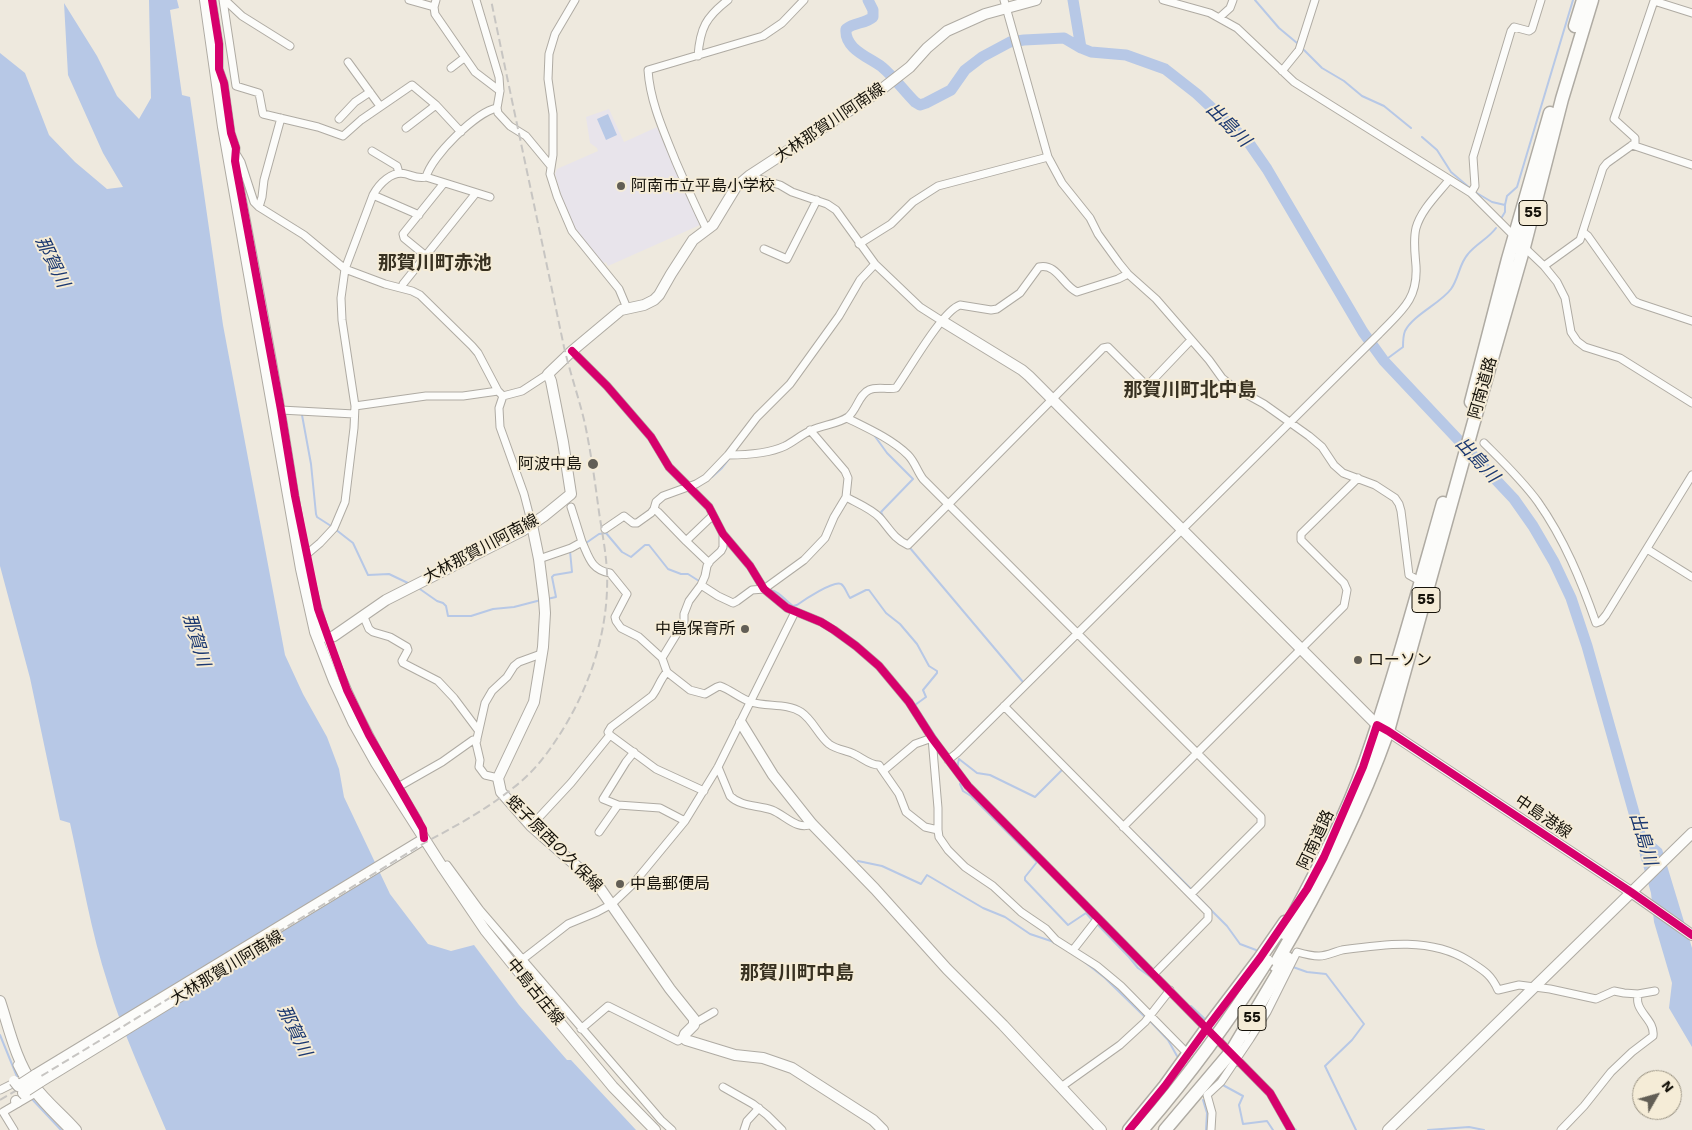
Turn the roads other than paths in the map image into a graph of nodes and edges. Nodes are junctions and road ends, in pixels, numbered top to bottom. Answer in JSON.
{"nodes":[{"id":1,"x":206,"y":0,"type":"edge"},
{"id":2,"x":212,"y":0,"type":"edge"},
{"id":3,"x":224,"y":0,"type":"edge"},
{"id":4,"x":408,"y":0,"type":"edge"},
{"id":5,"x":476,"y":0,"type":"edge"},
{"id":6,"x":575,"y":0,"type":"edge"},
{"id":7,"x":728,"y":0,"type":"edge"},
{"id":8,"x":804,"y":0,"type":"edge"},
{"id":9,"x":1036,"y":0,"type":"edge"},
{"id":10,"x":1163,"y":0,"type":"edge"},
{"id":11,"x":1233,"y":0,"type":"edge"},
{"id":12,"x":1315,"y":0,"type":"edge"},
{"id":13,"x":1541,"y":0,"type":"edge"},
{"id":14,"x":1583,"y":0,"type":"edge"},
{"id":15,"x":1592,"y":0,"type":"edge"},
{"id":16,"x":435,"y":4,"type":"edge"},
{"id":17,"x":1005,"y":4,"type":"edge"},
{"id":18,"x":1692,"y":13,"type":"edge"},
{"id":19,"x":1220,"y":18,"type":"junction"},
{"id":20,"x":290,"y":46,"type":"dead end"},
{"id":21,"x":698,"y":56,"type":"junction"},
{"id":22,"x":464,"y":58,"type":"junction"},
{"id":23,"x":348,"y":62,"type":"dead end"},
{"id":24,"x":451,"y":68,"type":"dead end"},
{"id":25,"x":217,"y":69,"type":"junction"},
{"id":26,"x":1282,"y":71,"type":"junction"},
{"id":27,"x":370,"y":92,"type":"junction"},
{"id":28,"x":500,"y":92,"type":"junction"},
{"id":29,"x":436,"y":105,"type":"junction"},
{"id":30,"x":380,"y":106,"type":"junction"},
{"id":31,"x":497,"y":108,"type":"junction"},
{"id":32,"x":281,"y":118,"type":"junction"},
{"id":33,"x":338,"y":119,"type":"dead end"},
{"id":34,"x":223,"y":127,"type":"junction"},
{"id":35,"x":406,"y":128,"type":"dead end"},
{"id":36,"x":461,"y":132,"type":"junction"},
{"id":37,"x":1632,"y":146,"type":"junction"},
{"id":38,"x":235,"y":151,"type":"junction"},
{"id":39,"x":372,"y":151,"type":"dead end"},
{"id":40,"x":1048,"y":157,"type":"junction"},
{"id":41,"x":550,"y":165,"type":"junction"},
{"id":42,"x":1692,"y":165,"type":"edge"},
{"id":43,"x":399,"y":173,"type":"junction"},
{"id":44,"x":749,"y":176,"type":"junction"},
{"id":45,"x":426,"y":177,"type":"junction"},
{"id":46,"x":1449,"y":180,"type":"junction"},
{"id":47,"x":444,"y":183,"type":"junction"},
{"id":48,"x":476,"y":193,"type":"junction"},
{"id":49,"x":1471,"y":193,"type":"junction"},
{"id":50,"x":373,"y":195,"type":"junction"},
{"id":51,"x":490,"y":197,"type":"dead end"},
{"id":52,"x":817,"y":200,"type":"junction"},
{"id":53,"x":259,"y":207,"type":"junction"},
{"id":54,"x":419,"y":215,"type":"junction"},
{"id":55,"x":707,"y":230,"type":"junction"},
{"id":56,"x":1583,"y":232,"type":"junction"},
{"id":57,"x":1515,"y":236,"type":"junction"},
{"id":58,"x":859,"y":244,"type":"junction"},
{"id":59,"x":1524,"y":247,"type":"junction"},
{"id":60,"x":764,"y":249,"type":"dead end"},
{"id":61,"x":426,"y":256,"type":"junction"},
{"id":62,"x":874,"y":264,"type":"junction"},
{"id":63,"x":1544,"y":266,"type":"junction"},
{"id":64,"x":345,"y":269,"type":"junction"},
{"id":65,"x":1128,"y":274,"type":"junction"},
{"id":66,"x":402,"y":288,"type":"junction"},
{"id":67,"x":627,"y":308,"type":"junction"},
{"id":68,"x":942,"y":321,"type":"junction"},
{"id":69,"x":1692,"y":321,"type":"edge"},
{"id":70,"x":1191,"y":340,"type":"junction"},
{"id":71,"x":572,"y":351,"type":"junction"},
{"id":72,"x":548,"y":374,"type":"junction"},
{"id":73,"x":500,"y":393,"type":"junction"},
{"id":74,"x":1052,"y":398,"type":"junction"},
{"id":75,"x":1692,"y":403,"type":"edge"},
{"id":76,"x":355,"y":406,"type":"junction"},
{"id":77,"x":281,"y":410,"type":"junction"},
{"id":78,"x":354,"y":414,"type":"junction"},
{"id":79,"x":847,"y":418,"type":"junction"},
{"id":80,"x":1290,"y":422,"type":"junction"},
{"id":81,"x":1469,"y":422,"type":"junction"},
{"id":82,"x":811,"y":432,"type":"junction"},
{"id":83,"x":1484,"y":443,"type":"dead end"},
{"id":84,"x":728,"y":456,"type":"junction"},
{"id":85,"x":1458,"y":465,"type":"junction"},
{"id":86,"x":1692,"y":475,"type":"edge"},
{"id":87,"x":1358,"y":478,"type":"junction"},
{"id":88,"x":689,"y":487,"type":"junction"},
{"id":89,"x":846,"y":497,"type":"junction"},
{"id":90,"x":948,"y":503,"type":"junction"},
{"id":91,"x":571,"y":507,"type":"dead end"},
{"id":92,"x":656,"y":510,"type":"junction"},
{"id":93,"x":714,"y":517,"type":"junction"},
{"id":94,"x":532,"y":525,"type":"junction"},
{"id":95,"x":605,"y":529,"type":"dead end"},
{"id":96,"x":1182,"y":529,"type":"junction"},
{"id":97,"x":723,"y":534,"type":"junction"},
{"id":98,"x":686,"y":540,"type":"junction"},
{"id":99,"x":583,"y":543,"type":"junction"},
{"id":100,"x":1647,"y":549,"type":"junction"},
{"id":101,"x":306,"y":554,"type":"junction"},
{"id":102,"x":539,"y":560,"type":"junction"},
{"id":103,"x":709,"y":563,"type":"junction"},
{"id":104,"x":1692,"y":577,"type":"edge"},
{"id":105,"x":1420,"y":581,"type":"junction"},
{"id":106,"x":701,"y":585,"type":"junction"},
{"id":107,"x":764,"y":589,"type":"junction"},
{"id":108,"x":309,"y":610,"type":"junction"},
{"id":109,"x":795,"y":612,"type":"junction"},
{"id":110,"x":364,"y":615,"type":"junction"},
{"id":111,"x":1079,"y":634,"type":"junction"},
{"id":112,"x":328,"y":638,"type":"junction"},
{"id":113,"x":1301,"y":648,"type":"junction"},
{"id":114,"x":542,"y":654,"type":"junction"},
{"id":115,"x":662,"y":658,"type":"junction"},
{"id":116,"x":667,"y":672,"type":"junction"},
{"id":117,"x":750,"y":702,"type":"junction"},
{"id":118,"x":1004,"y":706,"type":"junction"},
{"id":119,"x":740,"y":724,"type":"junction"},
{"id":120,"x":1383,"y":728,"type":"junction"},
{"id":121,"x":478,"y":730,"type":"junction"},
{"id":122,"x":610,"y":735,"type":"junction"},
{"id":123,"x":932,"y":738,"type":"junction"},
{"id":124,"x":477,"y":740,"type":"junction"},
{"id":125,"x":634,"y":752,"type":"junction"},
{"id":126,"x":1196,"y":753,"type":"junction"},
{"id":127,"x":948,"y":760,"type":"junction"},
{"id":128,"x":718,"y":767,"type":"junction"},
{"id":129,"x":883,"y":771,"type":"junction"},
{"id":130,"x":498,"y":778,"type":"junction"},
{"id":131,"x":398,"y":787,"type":"junction"},
{"id":132,"x":704,"y":791,"type":"junction"},
{"id":133,"x":618,"y":805,"type":"junction"},
{"id":134,"x":684,"y":822,"type":"junction"},
{"id":135,"x":812,"y":824,"type":"junction"},
{"id":136,"x":1125,"y":825,"type":"junction"},
{"id":137,"x":531,"y":826,"type":"junction"},
{"id":138,"x":938,"y":830,"type":"junction"},
{"id":139,"x":599,"y":832,"type":"dead end"},
{"id":140,"x":1692,"y":833,"type":"edge"},
{"id":141,"x":426,"y":843,"type":"junction"},
{"id":142,"x":1312,"y":891,"type":"junction"},
{"id":143,"x":1631,"y":892,"type":"junction"},
{"id":144,"x":1192,"y":893,"type":"junction"},
{"id":145,"x":612,"y":904,"type":"junction"},
{"id":146,"x":1096,"y":920,"type":"junction"},
{"id":147,"x":1692,"y":935,"type":"edge"},
{"id":148,"x":1072,"y":950,"type":"junction"},
{"id":149,"x":523,"y":959,"type":"junction"},
{"id":150,"x":1271,"y":963,"type":"junction"},
{"id":151,"x":1154,"y":974,"type":"junction"},
{"id":152,"x":1533,"y":988,"type":"junction"},
{"id":153,"x":1654,"y":991,"type":"dead end"},
{"id":154,"x":1168,"y":992,"type":"junction"},
{"id":155,"x":1638,"y":994,"type":"junction"},
{"id":156,"x":0,"y":1001,"type":"edge"},
{"id":157,"x":714,"y":1012,"type":"dead end"},
{"id":158,"x":1148,"y":1018,"type":"junction"},
{"id":159,"x":0,"y":1019,"type":"edge"},
{"id":160,"x":695,"y":1023,"type":"junction"},
{"id":161,"x":1207,"y":1028,"type":"junction"},
{"id":162,"x":581,"y":1029,"type":"junction"},
{"id":163,"x":684,"y":1037,"type":"junction"},
{"id":164,"x":1246,"y":1037,"type":"junction"},
{"id":165,"x":1184,"y":1050,"type":"dead end"},
{"id":166,"x":1234,"y":1056,"type":"junction"},
{"id":167,"x":44,"y":1074,"type":"junction"},
{"id":168,"x":16,"y":1081,"type":"junction"},
{"id":169,"x":723,"y":1087,"type":"dead end"},
{"id":170,"x":1061,"y":1087,"type":"junction"},
{"id":171,"x":0,"y":1090,"type":"edge"},
{"id":172,"x":25,"y":1098,"type":"junction"},
{"id":173,"x":758,"y":1108,"type":"junction"},
{"id":174,"x":14,"y":1130,"type":"edge"},
{"id":175,"x":69,"y":1130,"type":"edge"},
{"id":176,"x":76,"y":1130,"type":"edge"},
{"id":177,"x":655,"y":1130,"type":"edge"},
{"id":178,"x":672,"y":1130,"type":"edge"},
{"id":179,"x":744,"y":1130,"type":"edge"},
{"id":180,"x":782,"y":1130,"type":"edge"},
{"id":181,"x":883,"y":1130,"type":"edge"},
{"id":182,"x":1100,"y":1130,"type":"edge"},
{"id":183,"x":1129,"y":1130,"type":"edge"},
{"id":184,"x":1142,"y":1130,"type":"edge"},
{"id":185,"x":1152,"y":1130,"type":"edge"},
{"id":186,"x":1165,"y":1130,"type":"edge"},
{"id":187,"x":1211,"y":1130,"type":"edge"},
{"id":188,"x":1292,"y":1130,"type":"edge"},
{"id":189,"x":1388,"y":1130,"type":"edge"},
{"id":190,"x":1562,"y":1130,"type":"edge"}],
"edges":[{"from":1,"to":25,"type":"main road"},
{"from":2,"to":25,"type":"street"},
{"from":3,"to":20,"type":"street"},
{"from":3,"to":32,"type":"street"},
{"from":4,"to":16,"type":"street"},
{"from":5,"to":28,"type":"street"},
{"from":6,"to":41,"type":"street"},
{"from":7,"to":21,"type":"street"},
{"from":8,"to":21,"type":"street"},
{"from":9,"to":17,"type":"main road","name":"大林那賀川阿南線"},
{"from":10,"to":19,"type":"street"},
{"from":11,"to":19,"type":"street"},
{"from":12,"to":26,"type":"street"},
{"from":13,"to":49,"type":"street"},
{"from":14,"to":57,"type":"highway","name":"阿南道路","number":"55"},
{"from":15,"to":59,"type":"highway","name":"阿南道路","number":"55"},
{"from":16,"to":22,"type":"street"},
{"from":17,"to":40,"type":"street"},
{"from":17,"to":44,"type":"main road","name":"大林那賀川阿南線"},
{"from":18,"to":37,"type":"street"},
{"from":19,"to":26,"type":"street"},
{"from":21,"to":55,"type":"street"},
{"from":22,"to":24,"type":"street"},
{"from":22,"to":28,"type":"street"},
{"from":23,"to":27,"type":"street"},
{"from":25,"to":34,"type":"main road"},
{"from":25,"to":38,"type":"street"},
{"from":26,"to":46,"type":"street"},
{"from":27,"to":30,"type":"street"},
{"from":27,"to":33,"type":"street"},
{"from":28,"to":31,"type":"street"},
{"from":29,"to":30,"type":"street"},
{"from":29,"to":35,"type":"street"},
{"from":29,"to":36,"type":"street"},
{"from":30,"to":32,"type":"street"},
{"from":31,"to":36,"type":"street"},
{"from":31,"to":41,"type":"street"},
{"from":32,"to":53,"type":"street"},
{"from":34,"to":38,"type":"street"},
{"from":34,"to":108,"type":"main road"},
{"from":36,"to":45,"type":"street"},
{"from":37,"to":42,"type":"street"},
{"from":37,"to":56,"type":"street"},
{"from":38,"to":53,"type":"street"},
{"from":38,"to":77,"type":"street"},
{"from":39,"to":43,"type":"street"},
{"from":40,"to":58,"type":"street"},
{"from":40,"to":65,"type":"street"},
{"from":41,"to":67,"type":"street"},
{"from":43,"to":45,"type":"street"},
{"from":43,"to":50,"type":"street"},
{"from":44,"to":52,"type":"street"},
{"from":44,"to":55,"type":"main road","name":"大林那賀川阿南線"},
{"from":45,"to":47,"type":"street"},
{"from":46,"to":49,"type":"street"},
{"from":46,"to":80,"type":"street"},
{"from":47,"to":48,"type":"street"},
{"from":47,"to":54,"type":"street"},
{"from":48,"to":51,"type":"street"},
{"from":48,"to":61,"type":"street"},
{"from":49,"to":57,"type":"street"},
{"from":50,"to":54,"type":"street"},
{"from":50,"to":64,"type":"street"},
{"from":52,"to":58,"type":"street"},
{"from":52,"to":60,"type":"street"},
{"from":53,"to":64,"type":"street"},
{"from":54,"to":61,"type":"street"},
{"from":55,"to":67,"type":"main road","name":"大林那賀川阿南線"},
{"from":56,"to":63,"type":"street"},
{"from":56,"to":69,"type":"street"},
{"from":57,"to":59,"type":"street"},
{"from":57,"to":81,"type":"highway","name":"阿南道路","number":"55"},
{"from":58,"to":62,"type":"street"},
{"from":59,"to":63,"type":"street"},
{"from":59,"to":81,"type":"highway","name":"阿南道路","number":"55"},
{"from":61,"to":66,"type":"street"},
{"from":62,"to":68,"type":"street"},
{"from":62,"to":84,"type":"street"},
{"from":63,"to":75,"type":"street"},
{"from":64,"to":66,"type":"street"},
{"from":64,"to":76,"type":"street"},
{"from":65,"to":68,"type":"street"},
{"from":65,"to":70,"type":"street"},
{"from":66,"to":73,"type":"street"},
{"from":67,"to":71,"type":"main road","name":"大林那賀川阿南線"},
{"from":68,"to":74,"type":"main road","name":"中島港線"},
{"from":68,"to":79,"type":"street"},
{"from":70,"to":74,"type":"street"},
{"from":70,"to":80,"type":"street"},
{"from":71,"to":72,"type":"main road","name":"大林那賀川阿南線"},
{"from":71,"to":88,"type":"street"},
{"from":72,"to":73,"type":"street"},
{"from":72,"to":94,"type":"main road","name":"大林那賀川阿南線"},
{"from":73,"to":76,"type":"street"},
{"from":73,"to":94,"type":"street"},
{"from":74,"to":90,"type":"street"},
{"from":74,"to":96,"type":"main road","name":"中島港線"},
{"from":76,"to":78,"type":"street"},
{"from":77,"to":78,"type":"street"},
{"from":77,"to":101,"type":"street"},
{"from":78,"to":101,"type":"street"},
{"from":79,"to":82,"type":"street"},
{"from":79,"to":90,"type":"street"},
{"from":80,"to":87,"type":"street"},
{"from":80,"to":96,"type":"street"},
{"from":81,"to":85,"type":"highway","name":"阿南道路","number":"55"},
{"from":82,"to":84,"type":"street"},
{"from":82,"to":89,"type":"street"},
{"from":83,"to":100,"type":"street"},
{"from":84,"to":88,"type":"street"},
{"from":85,"to":105,"type":"highway","name":"阿南道路","number":"55"},
{"from":85,"to":120,"type":"highway","name":"阿南道路","number":"55"},
{"from":86,"to":100,"type":"street"},
{"from":87,"to":105,"type":"street"},
{"from":87,"to":113,"type":"street"},
{"from":88,"to":92,"type":"street"},
{"from":88,"to":93,"type":"street"},
{"from":89,"to":90,"type":"street"},
{"from":89,"to":107,"type":"street"},
{"from":90,"to":111,"type":"street"},
{"from":91,"to":99,"type":"street"},
{"from":92,"to":95,"type":"street"},
{"from":92,"to":98,"type":"street"},
{"from":93,"to":97,"type":"street"},
{"from":93,"to":98,"type":"street"},
{"from":94,"to":102,"type":"main road","name":"蛭子原西の久保線"},
{"from":94,"to":110,"type":"main road","name":"大林那賀川阿南線"},
{"from":96,"to":111,"type":"street"},
{"from":96,"to":113,"type":"main road","name":"中島港線"},
{"from":97,"to":103,"type":"street"},
{"from":97,"to":107,"type":"street"},
{"from":98,"to":103,"type":"street"},
{"from":99,"to":102,"type":"street"},
{"from":99,"to":115,"type":"street"},
{"from":100,"to":104,"type":"street"},
{"from":101,"to":112,"type":"street"},
{"from":102,"to":114,"type":"main road","name":"蛭子原西の久保線"},
{"from":103,"to":106,"type":"street"},
{"from":105,"to":120,"type":"highway","name":"阿南道路","number":"55"},
{"from":106,"to":107,"type":"street"},
{"from":106,"to":115,"type":"street"},
{"from":107,"to":109,"type":"street"},
{"from":108,"to":112,"type":"main road"},
{"from":108,"to":141,"type":"main road"},
{"from":109,"to":117,"type":"street"},
{"from":109,"to":123,"type":"street"},
{"from":110,"to":112,"type":"main road","name":"大林那賀川阿南線"},
{"from":110,"to":121,"type":"street"},
{"from":111,"to":118,"type":"street"},
{"from":111,"to":126,"type":"street"},
{"from":112,"to":131,"type":"street"},
{"from":113,"to":120,"type":"main road","name":"中島港線"},
{"from":113,"to":126,"type":"street"},
{"from":114,"to":121,"type":"street"},
{"from":114,"to":130,"type":"main road","name":"蛭子原西の久保線"},
{"from":115,"to":116,"type":"street"},
{"from":116,"to":117,"type":"street"},
{"from":116,"to":122,"type":"street"},
{"from":117,"to":119,"type":"street"},
{"from":117,"to":129,"type":"street"},
{"from":118,"to":127,"type":"street"},
{"from":118,"to":136,"type":"street"},
{"from":119,"to":128,"type":"street"},
{"from":119,"to":135,"type":"main road"},
{"from":120,"to":142,"type":"highway","name":"阿南道路","number":"55"},
{"from":120,"to":143,"type":"main road","name":"中島港線"},
{"from":121,"to":124,"type":"street"},
{"from":122,"to":125,"type":"street"},
{"from":122,"to":137,"type":"street"},
{"from":123,"to":127,"type":"street"},
{"from":123,"to":129,"type":"street"},
{"from":123,"to":138,"type":"street"},
{"from":124,"to":130,"type":"street"},
{"from":124,"to":131,"type":"street"},
{"from":125,"to":132,"type":"street"},
{"from":125,"to":133,"type":"street"},
{"from":126,"to":136,"type":"street"},
{"from":126,"to":144,"type":"street"},
{"from":127,"to":146,"type":"street"},
{"from":128,"to":132,"type":"street"},
{"from":128,"to":135,"type":"street"},
{"from":129,"to":138,"type":"street"},
{"from":130,"to":137,"type":"main road","name":"蛭子原西の久保線"},
{"from":131,"to":141,"type":"street"},
{"from":132,"to":134,"type":"street"},
{"from":133,"to":134,"type":"street"},
{"from":133,"to":139,"type":"street"},
{"from":134,"to":145,"type":"street"},
{"from":135,"to":170,"type":"main road"},
{"from":136,"to":144,"type":"street"},
{"from":137,"to":145,"type":"main road","name":"蛭子原西の久保線"},
{"from":138,"to":148,"type":"street"},
{"from":140,"to":143,"type":"main road"},
{"from":141,"to":149,"type":"street"},
{"from":141,"to":167,"type":"main road","name":"大林那賀川阿南線"},
{"from":141,"to":177,"type":"main road","name":"中島古庄線"},
{"from":142,"to":150,"type":"highway","name":"阿南道路","number":"55"},
{"from":142,"to":161,"type":"highway","number":"55"},
{"from":142,"to":164,"type":"highway","number":"55"},
{"from":143,"to":147,"type":"main road","name":"中島港線"},
{"from":143,"to":152,"type":"main road"},
{"from":144,"to":151,"type":"street"},
{"from":145,"to":149,"type":"street"},
{"from":145,"to":160,"type":"main road","name":"蛭子原西の久保線"},
{"from":146,"to":148,"type":"street"},
{"from":146,"to":151,"type":"street"},
{"from":148,"to":158,"type":"street"},
{"from":149,"to":162,"type":"street"},
{"from":150,"to":184,"type":"highway","name":"阿南道路","number":"55","bridge":true},
{"from":150,"to":185,"type":"highway","name":"阿南道路","number":"55"},
{"from":151,"to":154,"type":"street"},
{"from":152,"to":155,"type":"street"},
{"from":152,"to":164,"type":"street"},
{"from":152,"to":189,"type":"main road"},
{"from":153,"to":155,"type":"street"},
{"from":154,"to":158,"type":"street"},
{"from":154,"to":161,"type":"street"},
{"from":155,"to":190,"type":"street"},
{"from":156,"to":167,"type":"main road"},
{"from":157,"to":160,"type":"street"},
{"from":158,"to":165,"type":"street"},
{"from":158,"to":170,"type":"street"},
{"from":159,"to":168,"type":"street"},
{"from":160,"to":163,"type":"main road"},
{"from":161,"to":166,"type":"street"},
{"from":161,"to":183,"type":"highway","number":"55"},
{"from":162,"to":163,"type":"street"},
{"from":162,"to":178,"type":"street"},
{"from":163,"to":181,"type":"main road"},
{"from":164,"to":166,"type":"highway","number":"55"},
{"from":166,"to":186,"type":"highway","number":"55"},
{"from":166,"to":187,"type":"street"},
{"from":166,"to":188,"type":"street"},
{"from":167,"to":168,"type":"main road","name":"大林那賀川阿南線","bridge":true},
{"from":167,"to":172,"type":"main road","name":"大林那賀川阿南線","bridge":true},
{"from":167,"to":176,"type":"main road"},
{"from":168,"to":171,"type":"street"},
{"from":168,"to":172,"type":"street"},
{"from":169,"to":173,"type":"street"},
{"from":170,"to":182,"type":"main road"},
{"from":172,"to":174,"type":"street"},
{"from":172,"to":175,"type":"street"},
{"from":173,"to":179,"type":"street"},
{"from":173,"to":180,"type":"street"}]}
